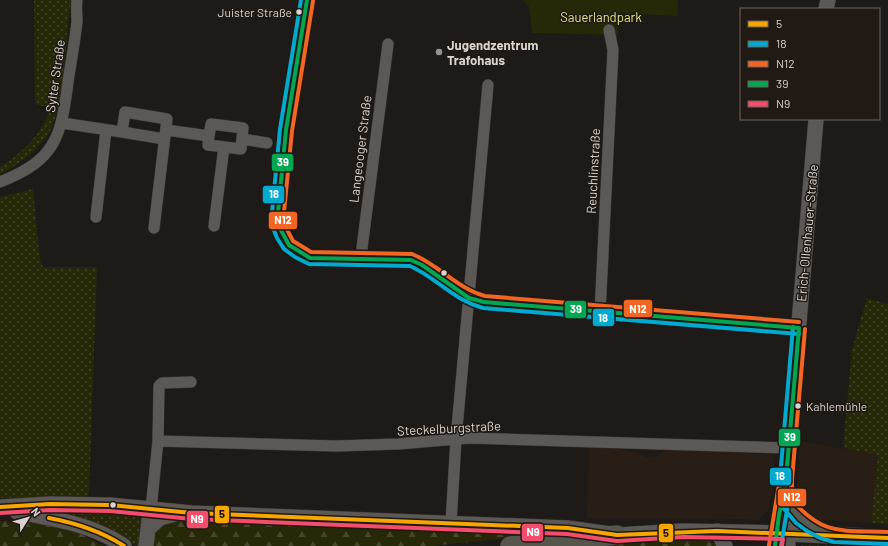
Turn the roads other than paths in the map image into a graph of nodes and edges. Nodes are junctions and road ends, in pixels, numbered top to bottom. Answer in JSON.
{"nodes":[{"id":1,"x":77,"y":0,"type":"edge"},
{"id":2,"x":82,"y":0,"type":"edge"},
{"id":3,"x":77,"y":20,"type":"junction"},
{"id":4,"x":609,"y":30,"type":"dead end"},
{"id":5,"x":388,"y":44,"type":"dead end"},
{"id":6,"x":488,"y":85,"type":"dead end"},
{"id":7,"x":816,"y":120,"type":"edge"},
{"id":8,"x":62,"y":123,"type":"junction"},
{"id":9,"x":106,"y":130,"type":"junction"},
{"id":10,"x":122,"y":132,"type":"junction"},
{"id":11,"x":165,"y":135,"type":"junction"},
{"id":12,"x":209,"y":136,"type":"junction"},
{"id":13,"x":242,"y":139,"type":"junction"},
{"id":14,"x":267,"y":143,"type":"dead end"},
{"id":15,"x":224,"y":147,"type":"junction"},
{"id":16,"x":0,"y":182,"type":"edge"},
{"id":17,"x":96,"y":217,"type":"dead end"},
{"id":18,"x":214,"y":226,"type":"dead end"},
{"id":19,"x":154,"y":228,"type":"dead end"},
{"id":20,"x":469,"y":298,"type":"junction"},
{"id":21,"x":600,"y":313,"type":"junction"},
{"id":22,"x":799,"y":328,"type":"junction"},
{"id":23,"x":191,"y":382,"type":"dead end"},
{"id":24,"x":456,"y":439,"type":"junction"},
{"id":25,"x":158,"y":441,"type":"junction"},
{"id":26,"x":789,"y":448,"type":"junction"},
{"id":27,"x":786,"y":496,"type":"junction"},
{"id":28,"x":0,"y":508,"type":"edge"},
{"id":29,"x":151,"y":509,"type":"junction"},
{"id":30,"x":192,"y":513,"type":"junction"},
{"id":31,"x":451,"y":523,"type":"junction"},
{"id":32,"x":148,"y":529,"type":"junction"},
{"id":33,"x":717,"y":531,"type":"junction"},
{"id":34,"x":617,"y":535,"type":"junction"},
{"id":35,"x":835,"y":536,"type":"junction"},
{"id":36,"x":888,"y":538,"type":"edge"},
{"id":37,"x":782,"y":539,"type":"edge"},
{"id":38,"x":124,"y":546,"type":"edge"},
{"id":39,"x":146,"y":546,"type":"edge"},
{"id":40,"x":510,"y":546,"type":"edge"},
{"id":41,"x":725,"y":546,"type":"edge"}],
"edges":[{"from":1,"to":3,"type":"street","name":"Sylter Straße"},
{"from":2,"to":3,"type":"street","name":"Sylter Straße"},
{"from":3,"to":8,"type":"street","name":"Sylter Straße"},
{"from":4,"to":21,"type":"street","name":"Reuchlinstraße"},
{"from":5,"to":20,"type":"street","name":"Langeooger Straße"},
{"from":6,"to":20,"type":"street"},
{"from":7,"to":22,"type":"main road","name":"Erich-Ollenhauer-Straße"},
{"from":8,"to":9,"type":"street"},
{"from":8,"to":16,"type":"street","name":"Sylter Straße"},
{"from":9,"to":10,"type":"street"},
{"from":9,"to":17,"type":"street"},
{"from":10,"to":11,"type":"street"},
{"from":10,"to":11,"type":"street"},
{"from":11,"to":12,"type":"street"},
{"from":11,"to":19,"type":"street"},
{"from":12,"to":13,"type":"street"},
{"from":12,"to":15,"type":"street"},
{"from":13,"to":14,"type":"street"},
{"from":13,"to":15,"type":"street"},
{"from":15,"to":18,"type":"street"},
{"from":20,"to":21,"type":"street"},
{"from":20,"to":24,"type":"street"},
{"from":21,"to":22,"type":"street"},
{"from":22,"to":26,"type":"main road","name":"Erich-Ollenhauer-Straße"},
{"from":23,"to":25,"type":"street"},
{"from":24,"to":25,"type":"street","name":"Steckelburgstraße"},
{"from":24,"to":26,"type":"street","name":"Steckelburgstraße"},
{"from":24,"to":31,"type":"street"},
{"from":25,"to":29,"type":"street"},
{"from":26,"to":27,"type":"main road","name":"Erich-Ollenhauer-Straße"},
{"from":27,"to":35,"type":"main road"},
{"from":27,"to":37,"type":"main road","name":"Erich-Ollenhauer-Straße"},
{"from":28,"to":29,"type":"main road"},
{"from":28,"to":38,"type":"main road"},
{"from":29,"to":30,"type":"main road"},
{"from":29,"to":32,"type":"main road"},
{"from":30,"to":31,"type":"main road"},
{"from":30,"to":32,"type":"main road"},
{"from":31,"to":34,"type":"main road"},
{"from":32,"to":39,"type":"main road"},
{"from":33,"to":34,"type":"main road"},
{"from":33,"to":37,"type":"main road"},
{"from":33,"to":41,"type":"main road"},
{"from":34,"to":40,"type":"highway"},
{"from":35,"to":36,"type":"main road"},
{"from":35,"to":37,"type":"main road"}]}
